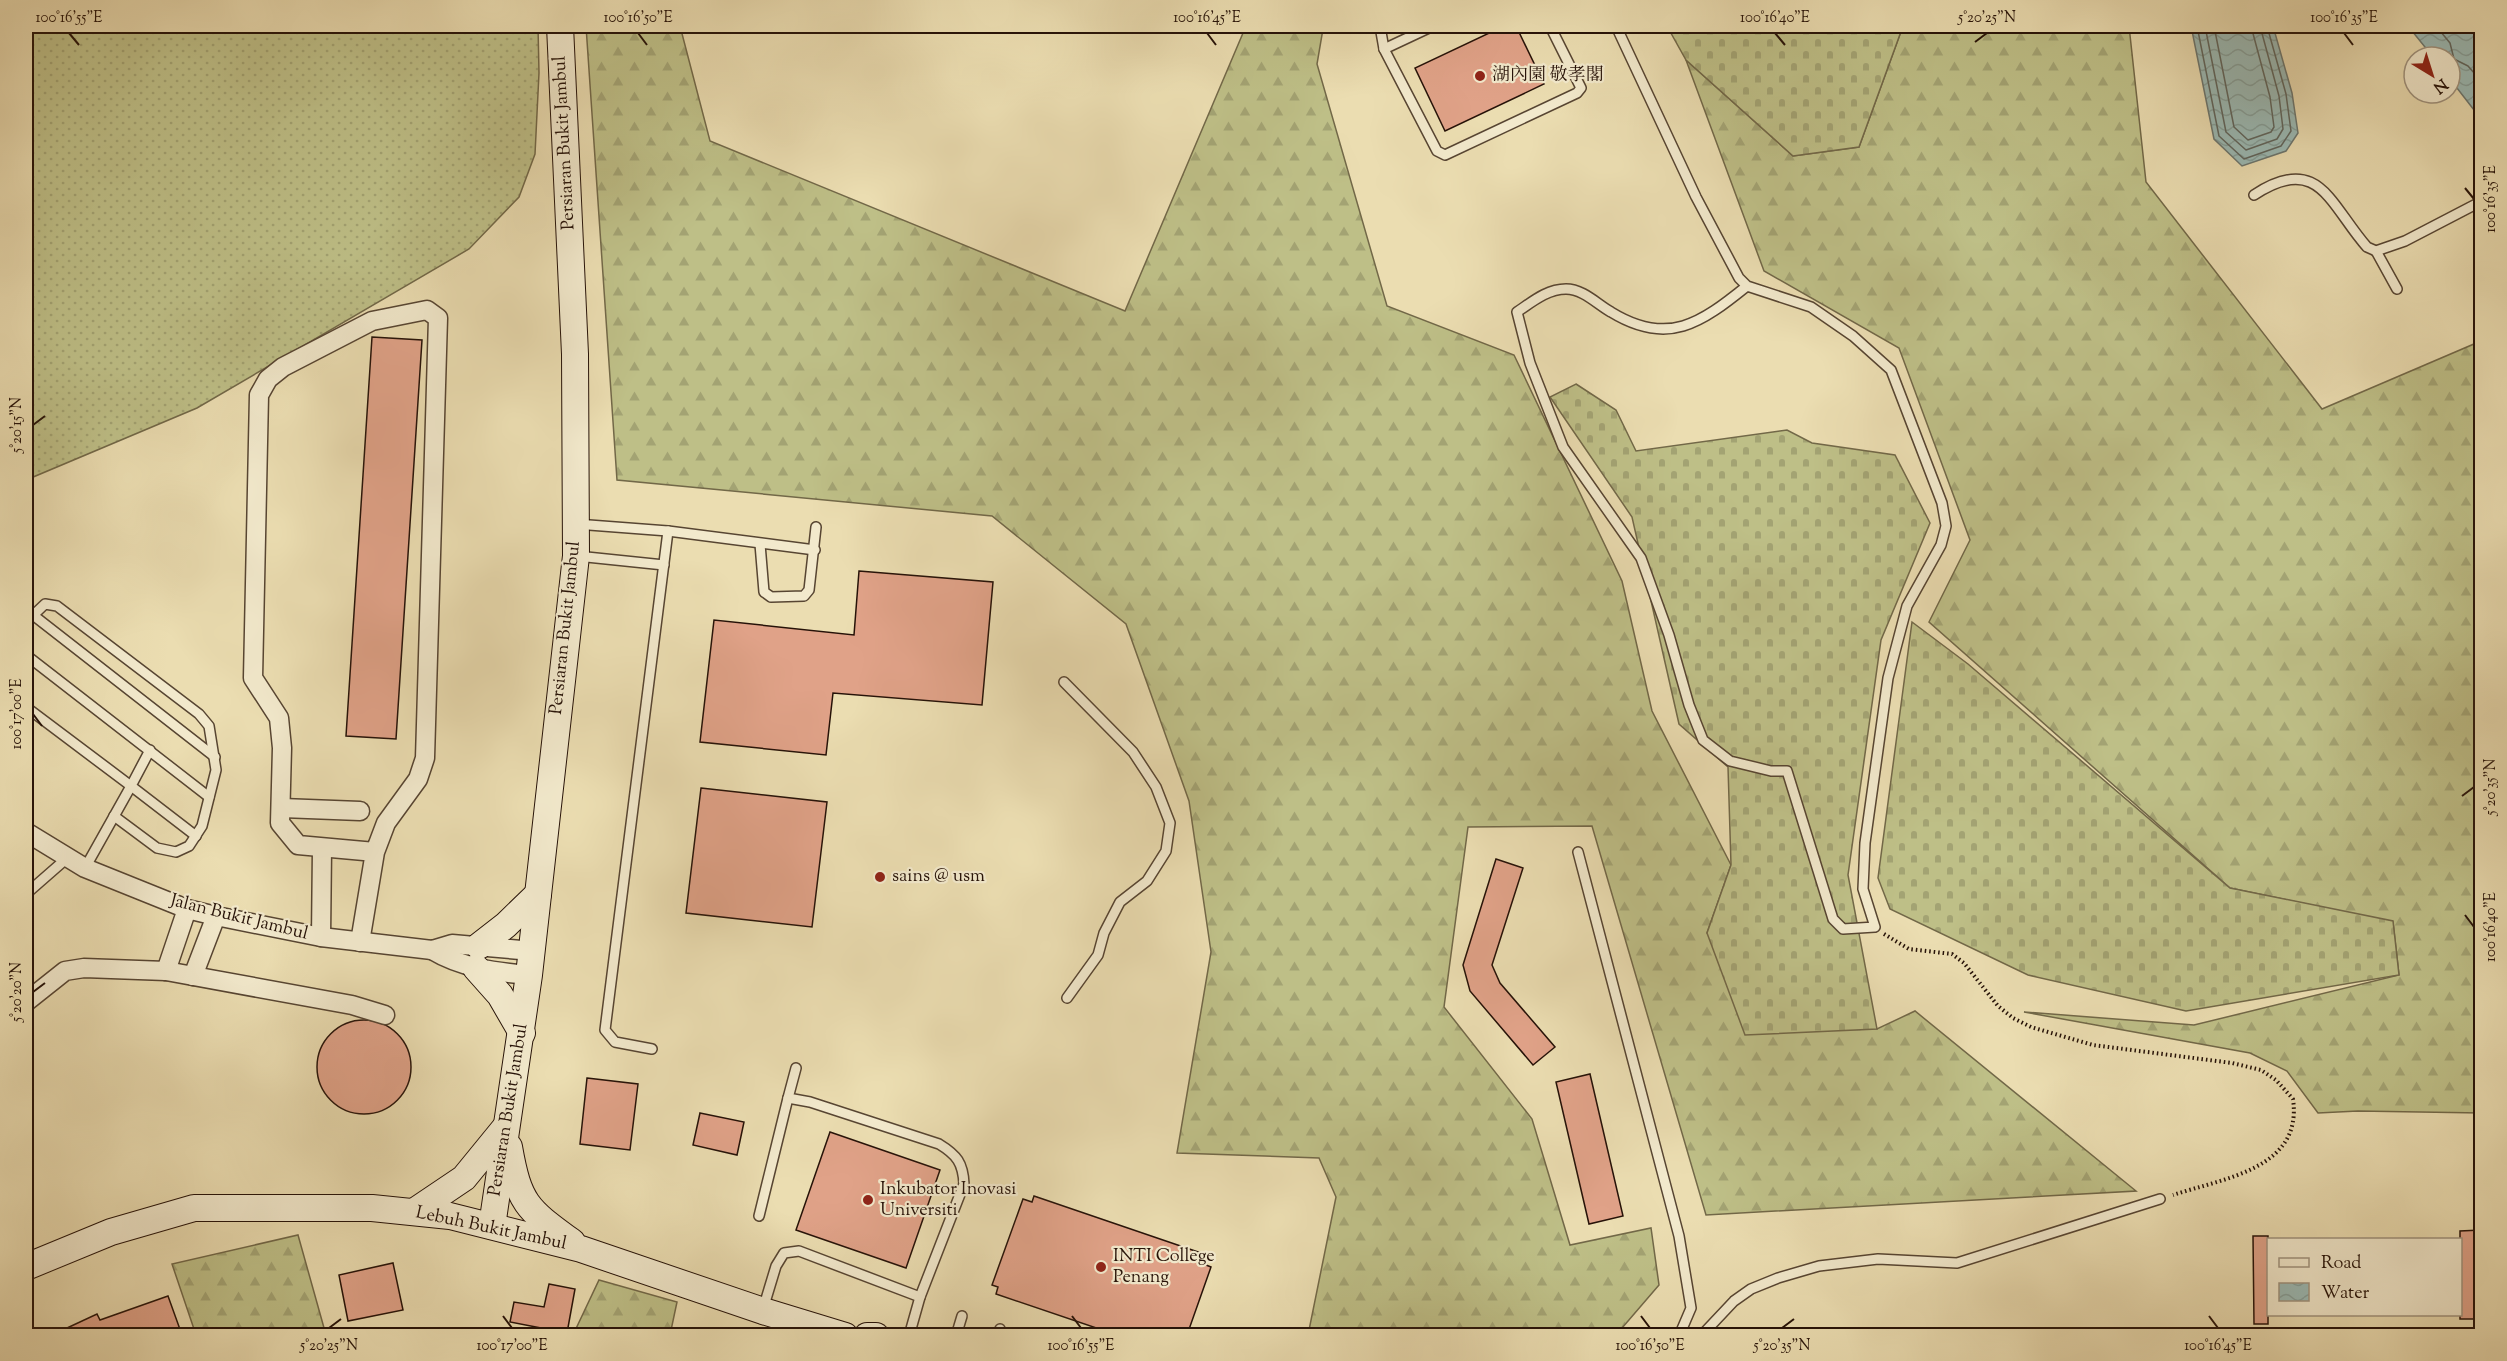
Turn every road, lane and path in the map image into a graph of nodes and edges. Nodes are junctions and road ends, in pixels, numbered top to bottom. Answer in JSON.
{"nodes":[{"id":1,"x":560,"y":26,"type":"edge"},
{"id":2,"x":1383,"y":26,"type":"edge"},
{"id":3,"x":1433,"y":26,"type":"edge"},
{"id":4,"x":1551,"y":26,"type":"edge"},
{"id":5,"x":1616,"y":26,"type":"edge"},
{"id":6,"x":1384,"y":49,"type":"junction"},
{"id":7,"x":2254,"y":195,"type":"dead end"},
{"id":8,"x":2481,"y":201,"type":"edge"},
{"id":9,"x":2376,"y":251,"type":"junction"},
{"id":10,"x":1747,"y":286,"type":"junction"},
{"id":11,"x":2397,"y":289,"type":"dead end"},
{"id":12,"x":576,"y":524,"type":"junction"},
{"id":13,"x":816,"y":527,"type":"dead end"},
{"id":14,"x":668,"y":531,"type":"junction"},
{"id":15,"x":760,"y":544,"type":"junction"},
{"id":16,"x":815,"y":550,"type":"junction"},
{"id":17,"x":576,"y":556,"type":"junction"},
{"id":18,"x":664,"y":565,"type":"junction"},
{"id":19,"x":29,"y":618,"type":"edge"},
{"id":20,"x":26,"y":656,"type":"edge"},
{"id":21,"x":1064,"y":682,"type":"dead end"},
{"id":22,"x":26,"y":706,"type":"edge"},
{"id":23,"x":150,"y":750,"type":"junction"},
{"id":24,"x":215,"y":757,"type":"junction"},
{"id":25,"x":131,"y":786,"type":"junction"},
{"id":26,"x":209,"y":797,"type":"junction"},
{"id":27,"x":282,"y":808,"type":"junction"},
{"id":28,"x":360,"y":811,"type":"dead end"},
{"id":29,"x":114,"y":816,"type":"junction"},
{"id":30,"x":26,"y":832,"type":"edge"},
{"id":31,"x":196,"y":836,"type":"junction"},
{"id":32,"x":322,"y":849,"type":"junction"},
{"id":33,"x":375,"y":852,"type":"junction"},
{"id":34,"x":1578,"y":852,"type":"dead end"},
{"id":35,"x":66,"y":859,"type":"junction"},
{"id":36,"x":85,"y":868,"type":"junction"},
{"id":37,"x":26,"y":894,"type":"edge"},
{"id":38,"x":538,"y":894,"type":"junction"},
{"id":39,"x":187,"y":909,"type":"junction"},
{"id":40,"x":216,"y":916,"type":"junction"},
{"id":41,"x":1875,"y":927,"type":"junction"},
{"id":42,"x":321,"y":937,"type":"junction"},
{"id":43,"x":360,"y":942,"type":"junction"},
{"id":44,"x":478,"y":957,"type":"junction"},
{"id":45,"x":530,"y":963,"type":"junction"},
{"id":46,"x":166,"y":971,"type":"junction"},
{"id":47,"x":194,"y":976,"type":"junction"},
{"id":48,"x":1067,"y":998,"type":"dead end"},
{"id":49,"x":26,"y":1002,"type":"edge"},
{"id":50,"x":385,"y":1015,"type":"dead end"},
{"id":51,"x":522,"y":1034,"type":"junction"},
{"id":52,"x":652,"y":1049,"type":"dead end"},
{"id":53,"x":796,"y":1068,"type":"dead end"},
{"id":54,"x":788,"y":1098,"type":"junction"},
{"id":55,"x":506,"y":1126,"type":"junction"},
{"id":56,"x":2160,"y":1199,"type":"joint"},
{"id":57,"x":415,"y":1211,"type":"junction"},
{"id":58,"x":759,"y":1216,"type":"dead end"},
{"id":59,"x":492,"y":1226,"type":"junction"},
{"id":60,"x":581,"y":1249,"type":"junction"},
{"id":61,"x":26,"y":1267,"type":"edge"},
{"id":62,"x":920,"y":1297,"type":"junction"},
{"id":63,"x":763,"y":1311,"type":"junction"},
{"id":64,"x":962,"y":1316,"type":"dead end"},
{"id":65,"x":845,"y":1335,"type":"edge"},
{"id":66,"x":867,"y":1335,"type":"edge"},
{"id":67,"x":876,"y":1335,"type":"edge"},
{"id":68,"x":909,"y":1335,"type":"edge"},
{"id":69,"x":956,"y":1335,"type":"edge"},
{"id":70,"x":1679,"y":1335,"type":"edge"},
{"id":71,"x":1701,"y":1335,"type":"edge"}],
"edges":[{"from":1,"to":12,"type":"street","name":"Persiaran Bukit Jambul"},
{"from":2,"to":6,"type":"lane"},
{"from":3,"to":6,"type":"lane"},
{"from":4,"to":6,"type":"lane"},
{"from":5,"to":10,"type":"lane"},
{"from":7,"to":9,"type":"lane"},
{"from":8,"to":9,"type":"lane"},
{"from":9,"to":11,"type":"lane"},
{"from":10,"to":41,"type":"lane"},
{"from":10,"to":41,"type":"lane"},
{"from":12,"to":14,"type":"lane"},
{"from":12,"to":17,"type":"street","name":"Persiaran Bukit Jambul"},
{"from":13,"to":16,"type":"lane"},
{"from":14,"to":15,"type":"lane"},
{"from":14,"to":18,"type":"lane"},
{"from":15,"to":16,"type":"lane"},
{"from":15,"to":16,"type":"lane"},
{"from":17,"to":18,"type":"lane"},
{"from":17,"to":38,"type":"street","name":"Persiaran Bukit Jambul"},
{"from":18,"to":52,"type":"lane"},
{"from":19,"to":24,"type":"lane"},
{"from":19,"to":24,"type":"lane"},
{"from":20,"to":23,"type":"lane"},
{"from":21,"to":48,"type":"lane"},
{"from":22,"to":25,"type":"lane"},
{"from":23,"to":25,"type":"lane"},
{"from":23,"to":26,"type":"lane"},
{"from":24,"to":26,"type":"lane"},
{"from":25,"to":29,"type":"lane"},
{"from":25,"to":31,"type":"lane"},
{"from":26,"to":31,"type":"lane"},
{"from":27,"to":28,"type":"street"},
{"from":27,"to":32,"type":"street"},
{"from":27,"to":33,"type":"street"},
{"from":29,"to":31,"type":"lane"},
{"from":29,"to":36,"type":"lane"},
{"from":30,"to":35,"type":"street","name":"Jalan Bukit Jambul"},
{"from":32,"to":33,"type":"street"},
{"from":32,"to":42,"type":"street"},
{"from":33,"to":43,"type":"street"},
{"from":34,"to":70,"type":"lane"},
{"from":35,"to":36,"type":"street","name":"Jalan Bukit Jambul"},
{"from":35,"to":37,"type":"lane"},
{"from":36,"to":39,"type":"street","name":"Jalan Bukit Jambul"},
{"from":38,"to":44,"type":"street"},
{"from":38,"to":45,"type":"street","name":"Persiaran Bukit Jambul"},
{"from":39,"to":40,"type":"street","name":"Jalan Bukit Jambul"},
{"from":39,"to":46,"type":"street"},
{"from":40,"to":42,"type":"street","name":"Jalan Bukit Jambul"},
{"from":40,"to":47,"type":"street"},
{"from":41,"to":56,"type":"path"},
{"from":42,"to":43,"type":"street","name":"Jalan Bukit Jambul"},
{"from":43,"to":44,"type":"street","name":"Jalan Bukit Jambul"},
{"from":44,"to":45,"type":"street","name":"Jalan Bukit Jambul"},
{"from":44,"to":51,"type":"street"},
{"from":45,"to":51,"type":"street","name":"Persiaran Bukit Jambul"},
{"from":46,"to":47,"type":"street"},
{"from":46,"to":49,"type":"street"},
{"from":47,"to":50,"type":"street"},
{"from":51,"to":55,"type":"street","name":"Persiaran Bukit Jambul"},
{"from":53,"to":54,"type":"lane"},
{"from":54,"to":58,"type":"lane"},
{"from":54,"to":62,"type":"lane"},
{"from":55,"to":57,"type":"street"},
{"from":55,"to":59,"type":"street","name":"Persiaran Bukit Jambul"},
{"from":55,"to":60,"type":"street"},
{"from":56,"to":71,"type":"lane"},
{"from":57,"to":59,"type":"street","name":"Lebuh Bukit Jambul"},
{"from":57,"to":61,"type":"street","name":"Lebuh Bukit Jambul"},
{"from":59,"to":60,"type":"street","name":"Lebuh Bukit Jambul"},
{"from":60,"to":63,"type":"street","name":"Lebuh Bukit Jambul"},
{"from":62,"to":63,"type":"lane"},
{"from":62,"to":68,"type":"lane"},
{"from":63,"to":65,"type":"street","name":"Lebuh Bukit Jambul"},
{"from":64,"to":69,"type":"lane"},
{"from":66,"to":67,"type":"street"}]}
